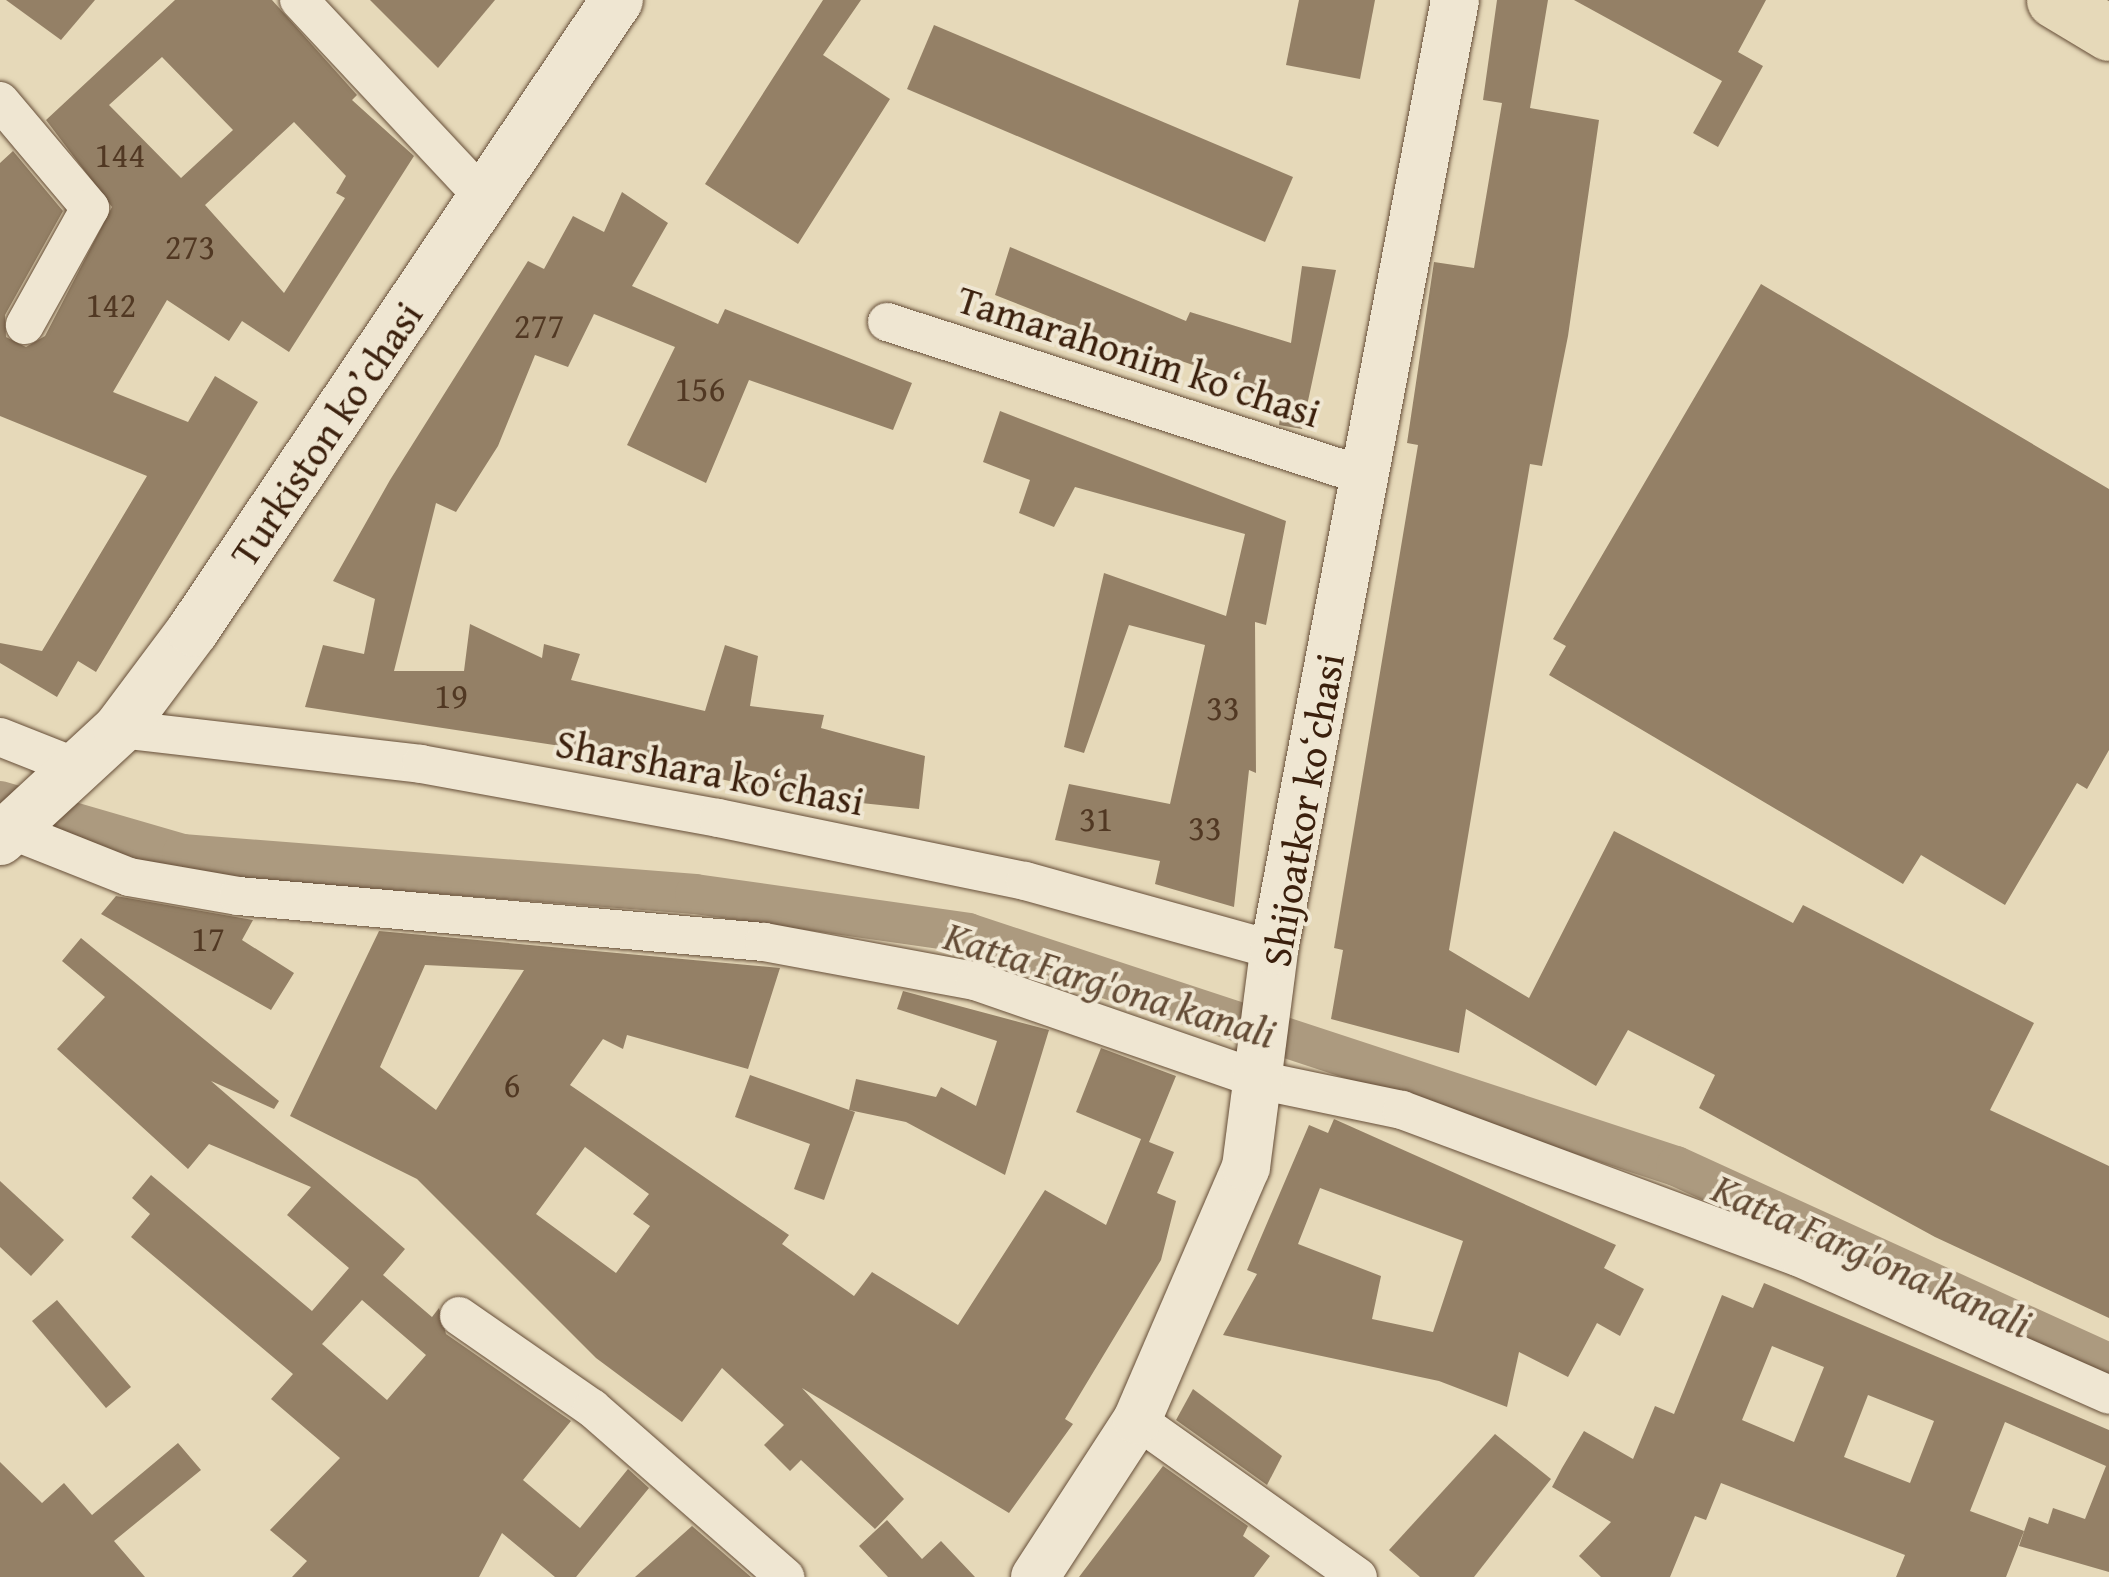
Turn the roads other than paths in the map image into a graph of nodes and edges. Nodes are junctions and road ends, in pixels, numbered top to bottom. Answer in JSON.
{"nodes":[{"id":1,"x":299,"y":0,"type":"edge"},
{"id":2,"x":617,"y":0,"type":"edge"},
{"id":3,"x":1455,"y":0,"type":"edge"},
{"id":4,"x":2054,"y":0,"type":"edge"},
{"id":5,"x":2109,"y":33,"type":"edge"},
{"id":6,"x":0,"y":101,"type":"edge"},
{"id":7,"x":484,"y":198,"type":"junction"},
{"id":8,"x":886,"y":322,"type":"dead end"},
{"id":9,"x":25,"y":324,"type":"dead end"},
{"id":10,"x":1364,"y":476,"type":"junction"},
{"id":11,"x":120,"y":729,"type":"junction"},
{"id":12,"x":0,"y":737,"type":"edge"},
{"id":13,"x":80,"y":769,"type":"junction"},
{"id":14,"x":6,"y":834,"type":"edge"},
{"id":15,"x":1274,"y":950,"type":"junction"},
{"id":16,"x":1264,"y":1081,"type":"junction"},
{"id":17,"x":459,"y":1316,"type":"dead end"},
{"id":18,"x":2109,"y":1395,"type":"edge"},
{"id":19,"x":1136,"y":1420,"type":"junction"},
{"id":20,"x":784,"y":1577,"type":"edge"},
{"id":21,"x":1035,"y":1577,"type":"edge"},
{"id":22,"x":1358,"y":1577,"type":"edge"}],
"edges":[{"from":1,"to":7,"type":"street"},
{"from":2,"to":7,"type":"main road","name":"Turkiston ko’chasi"},
{"from":3,"to":10,"type":"street","name":"Shijoatkor koʻchasi"},
{"from":4,"to":5,"type":"main road"},
{"from":6,"to":9,"type":"street"},
{"from":7,"to":11,"type":"main road","name":"Turkiston ko’chasi"},
{"from":8,"to":10,"type":"street","name":"Tamarahonim koʻchasi"},
{"from":10,"to":15,"type":"street","name":"Shijoatkor koʻchasi"},
{"from":11,"to":13,"type":"main road","name":"Turkiston ko’chasi"},
{"from":11,"to":15,"type":"street","name":"Sharshara koʻchasi"},
{"from":12,"to":13,"type":"street"},
{"from":13,"to":14,"type":"main road","name":"Turkiston ko’chasi"},
{"from":14,"to":16,"type":"street"},
{"from":15,"to":16,"type":"street","name":"Shijoatkor koʻchasi"},
{"from":16,"to":18,"type":"street"},
{"from":16,"to":19,"type":"street","name":"Shijoatkor koʻchasi"},
{"from":17,"to":20,"type":"street"},
{"from":19,"to":21,"type":"street","name":"Shijoatkor koʻchasi"},
{"from":19,"to":22,"type":"street"}]}
